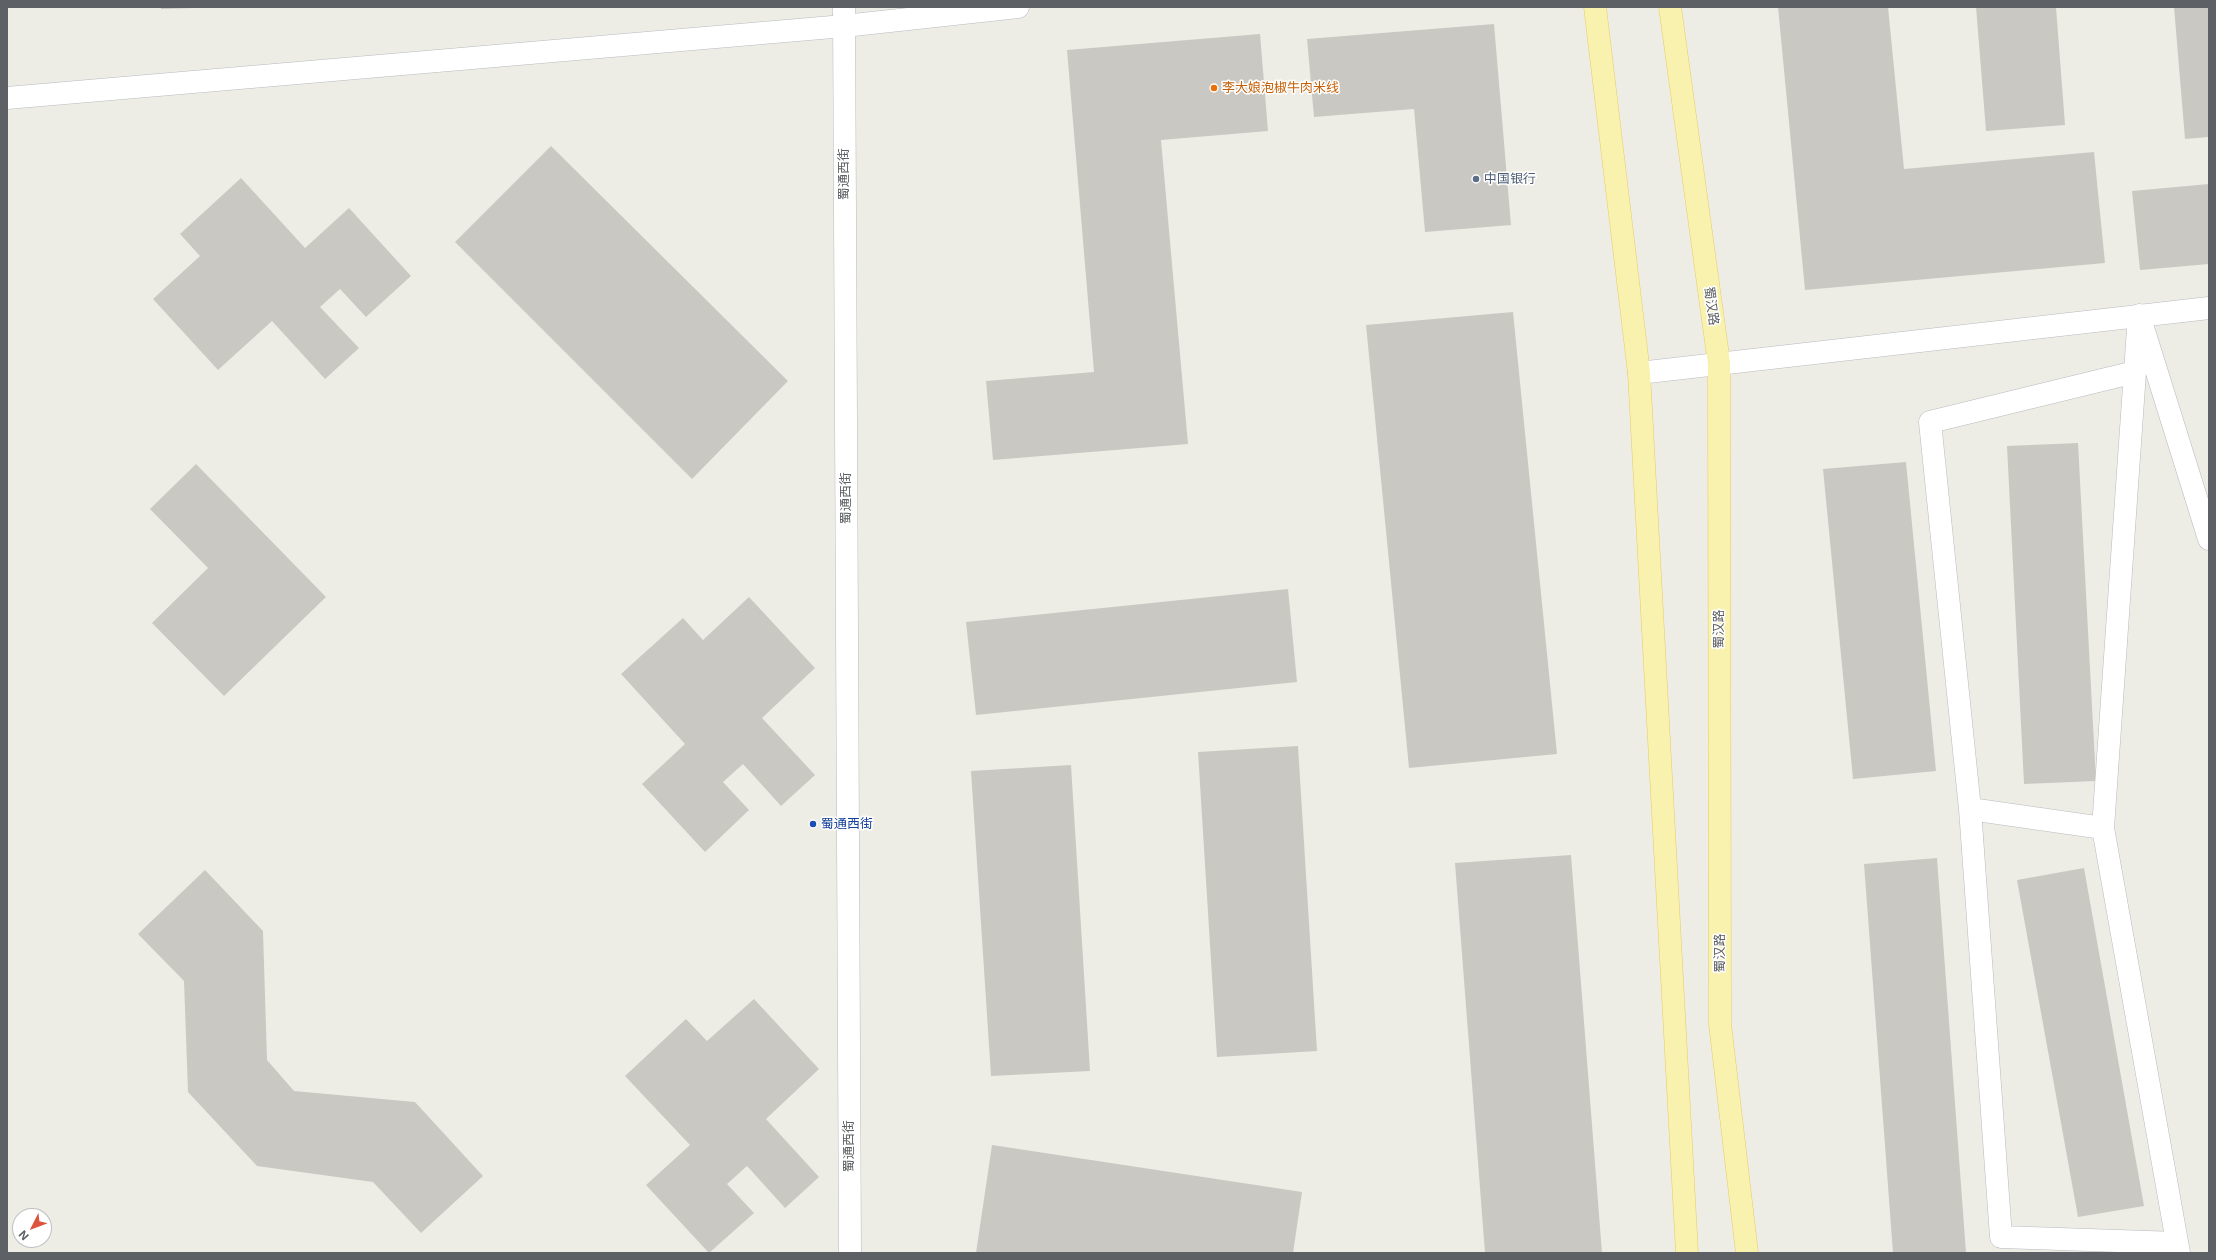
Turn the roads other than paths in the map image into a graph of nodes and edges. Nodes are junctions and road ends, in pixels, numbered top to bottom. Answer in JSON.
{"nodes":[{"id":1,"x":1018,"y":7,"type":"edge"},
{"id":2,"x":1595,"y":7,"type":"edge"},
{"id":3,"x":1670,"y":7,"type":"edge"},
{"id":4,"x":844,"y":16,"type":"edge"},
{"id":5,"x":7,"y":98,"type":"edge"},
{"id":6,"x":2209,"y":308,"type":"edge"},
{"id":7,"x":2138,"y":315,"type":"junction"},
{"id":8,"x":1719,"y":363,"type":"junction"},
{"id":9,"x":2135,"y":372,"type":"junction"},
{"id":10,"x":1639,"y":373,"type":"junction"},
{"id":11,"x":2209,"y":539,"type":"edge"},
{"id":12,"x":1970,"y":809,"type":"junction"},
{"id":13,"x":2103,"y":828,"type":"junction"},
{"id":14,"x":2178,"y":1248,"type":"edge"},
{"id":15,"x":850,"y":1253,"type":"edge"},
{"id":16,"x":1687,"y":1253,"type":"edge"},
{"id":17,"x":1747,"y":1253,"type":"edge"}],
"edges":[{"from":1,"to":4,"type":"street"},
{"from":2,"to":10,"type":"main road"},
{"from":3,"to":8,"type":"main road","name":"蜀汉路"},
{"from":4,"to":5,"type":"street"},
{"from":4,"to":15,"type":"street","name":"蜀通西街"},
{"from":6,"to":7,"type":"street"},
{"from":7,"to":8,"type":"street"},
{"from":7,"to":9,"type":"street"},
{"from":7,"to":11,"type":"street"},
{"from":8,"to":10,"type":"street"},
{"from":8,"to":17,"type":"main road","name":"蜀汉路"},
{"from":9,"to":12,"type":"street"},
{"from":9,"to":13,"type":"street"},
{"from":10,"to":16,"type":"main road"},
{"from":12,"to":13,"type":"street"},
{"from":12,"to":14,"type":"street"},
{"from":13,"to":14,"type":"street"}]}
